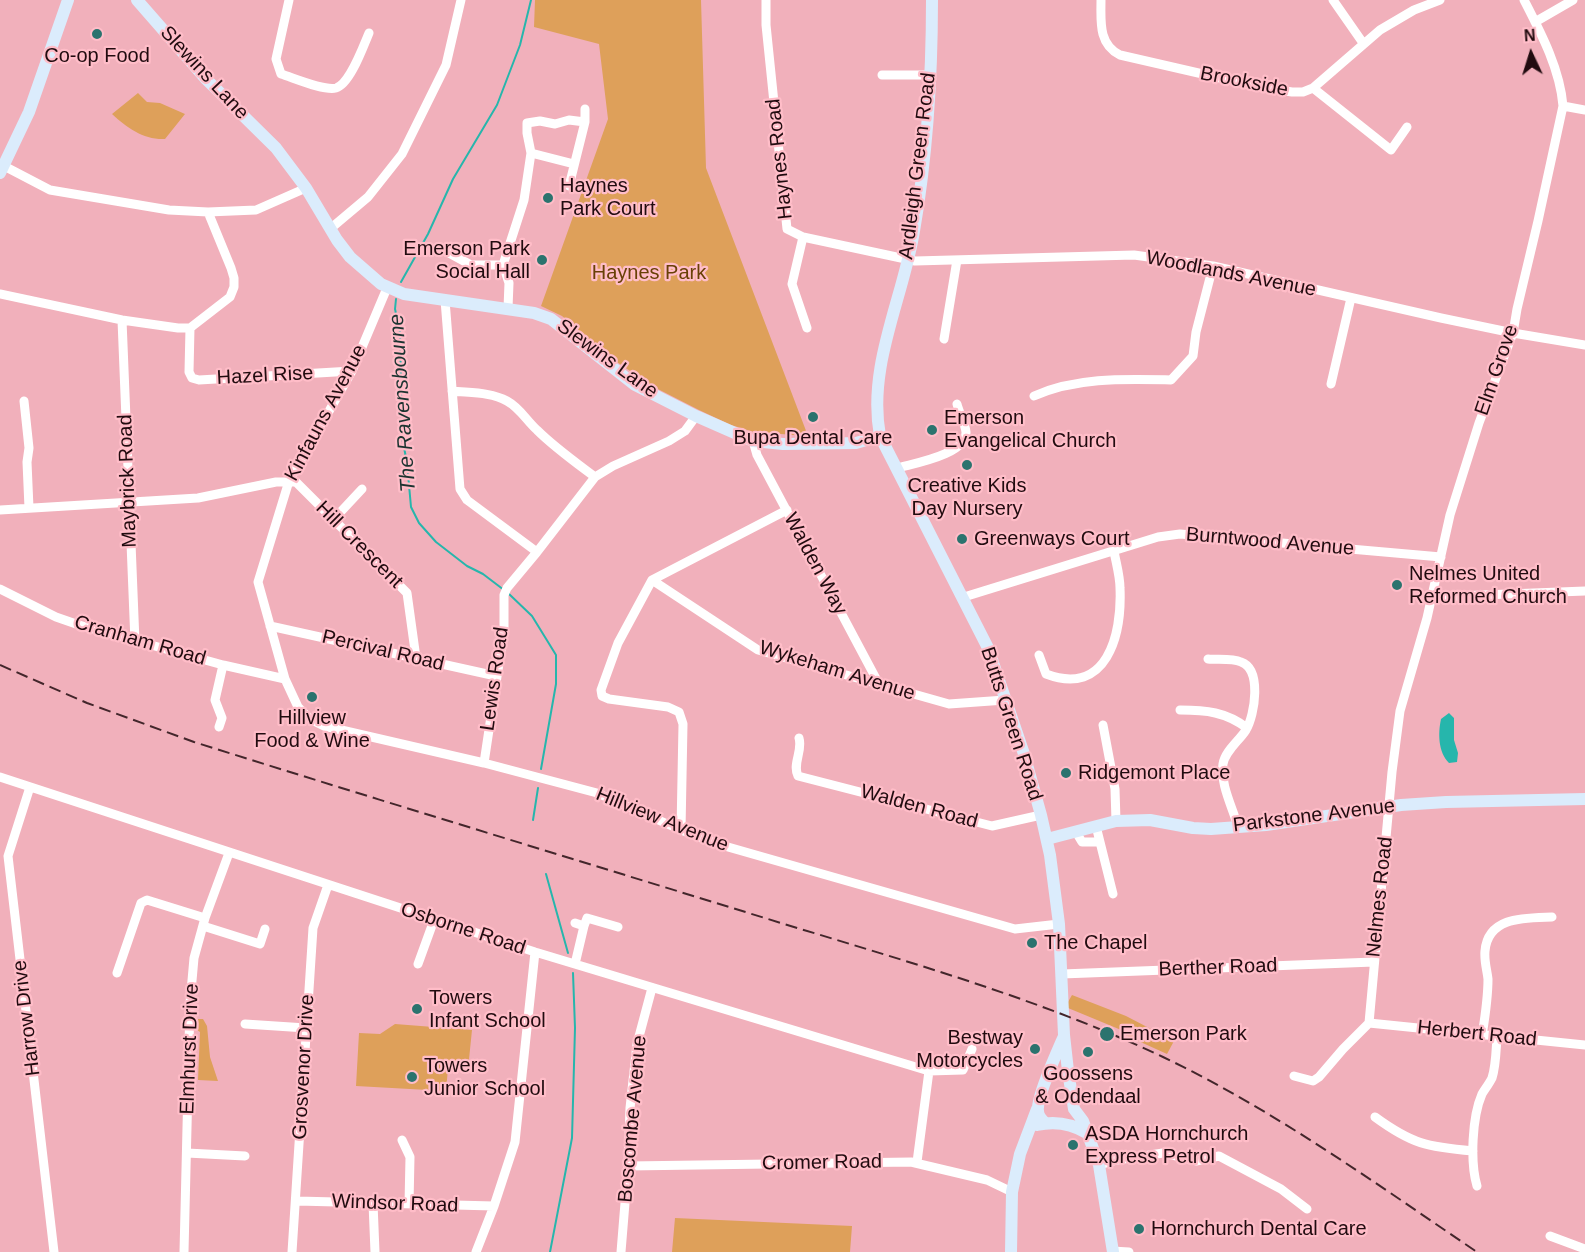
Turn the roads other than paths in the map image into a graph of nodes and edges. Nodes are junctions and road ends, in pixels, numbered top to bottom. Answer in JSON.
{"nodes":[{"id":1,"x":68,"y":0,"type":"edge"},
{"id":2,"x":137,"y":0,"type":"edge"},
{"id":3,"x":289,"y":0,"type":"edge"},
{"id":4,"x":461,"y":0,"type":"edge"},
{"id":5,"x":766,"y":0,"type":"edge"},
{"id":6,"x":932,"y":0,"type":"edge"},
{"id":7,"x":1101,"y":0,"type":"edge"},
{"id":8,"x":1333,"y":0,"type":"edge"},
{"id":9,"x":1440,"y":0,"type":"edge"},
{"id":10,"x":1524,"y":0,"type":"edge"},
{"id":11,"x":1574,"y":0,"type":"edge"},
{"id":12,"x":1535,"y":22,"type":"junction"},
{"id":13,"x":369,"y":33,"type":"dead end"},
{"id":14,"x":1363,"y":43,"type":"junction"},
{"id":15,"x":882,"y":75,"type":"dead end"},
{"id":16,"x":930,"y":75,"type":"junction"},
{"id":17,"x":1314,"y":88,"type":"junction"},
{"id":18,"x":1563,"y":106,"type":"junction"},
{"id":19,"x":585,"y":108,"type":"dead end"},
{"id":20,"x":1585,"y":110,"type":"edge"},
{"id":21,"x":585,"y":122,"type":"junction"},
{"id":22,"x":1407,"y":127,"type":"dead end"},
{"id":23,"x":531,"y":153,"type":"junction"},
{"id":24,"x":574,"y":164,"type":"junction"},
{"id":25,"x":2,"y":170,"type":"edge"},
{"id":26,"x":569,"y":186,"type":"dead end"},
{"id":27,"x":306,"y":188,"type":"junction"},
{"id":28,"x":208,"y":212,"type":"junction"},
{"id":29,"x":330,"y":229,"type":"junction"},
{"id":30,"x":803,"y":237,"type":"junction"},
{"id":31,"x":438,"y":247,"type":"dead end"},
{"id":32,"x":957,"y":260,"type":"junction"},
{"id":33,"x":909,"y":261,"type":"junction"},
{"id":34,"x":503,"y":265,"type":"junction"},
{"id":35,"x":1213,"y":266,"type":"junction"},
{"id":36,"x":387,"y":288,"type":"junction"},
{"id":37,"x":0,"y":294,"type":"edge"},
{"id":38,"x":1351,"y":298,"type":"junction"},
{"id":39,"x":445,"y":300,"type":"junction"},
{"id":40,"x":508,"y":308,"type":"junction"},
{"id":41,"x":122,"y":320,"type":"junction"},
{"id":42,"x":190,"y":328,"type":"junction"},
{"id":43,"x":807,"y":328,"type":"dead end"},
{"id":44,"x":1514,"y":333,"type":"junction"},
{"id":45,"x":944,"y":339,"type":"dead end"},
{"id":46,"x":1585,"y":345,"type":"edge"},
{"id":47,"x":352,"y":370,"type":"junction"},
{"id":48,"x":1331,"y":384,"type":"dead end"},
{"id":49,"x":452,"y":391,"type":"junction"},
{"id":50,"x":1034,"y":396,"type":"dead end"},
{"id":51,"x":24,"y":401,"type":"dead end"},
{"id":52,"x":957,"y":404,"type":"dead end"},
{"id":53,"x":696,"y":416,"type":"junction"},
{"id":54,"x":880,"y":436,"type":"junction"},
{"id":55,"x":753,"y":441,"type":"junction"},
{"id":56,"x":898,"y":468,"type":"junction"},
{"id":57,"x":595,"y":477,"type":"junction"},
{"id":58,"x":289,"y":481,"type":"junction"},
{"id":59,"x":362,"y":489,"type":"dead end"},
{"id":60,"x":129,"y":504,"type":"junction"},
{"id":61,"x":29,"y":508,"type":"junction"},
{"id":62,"x":0,"y":510,"type":"edge"},
{"id":63,"x":787,"y":510,"type":"junction"},
{"id":64,"x":334,"y":519,"type":"junction"},
{"id":65,"x":1114,"y":551,"type":"junction"},
{"id":66,"x":537,"y":552,"type":"junction"},
{"id":67,"x":1441,"y":557,"type":"junction"},
{"id":68,"x":652,"y":580,"type":"junction"},
{"id":69,"x":0,"y":589,"type":"edge"},
{"id":70,"x":1585,"y":591,"type":"edge"},
{"id":71,"x":964,"y":597,"type":"junction"},
{"id":72,"x":1432,"y":597,"type":"junction"},
{"id":73,"x":270,"y":626,"type":"junction"},
{"id":74,"x":135,"y":642,"type":"junction"},
{"id":75,"x":1039,"y":655,"type":"dead end"},
{"id":76,"x":416,"y":658,"type":"junction"},
{"id":77,"x":1208,"y":658,"type":"dead end"},
{"id":78,"x":223,"y":665,"type":"junction"},
{"id":79,"x":496,"y":676,"type":"junction"},
{"id":80,"x":285,"y":679,"type":"junction"},
{"id":81,"x":880,"y":686,"type":"junction"},
{"id":82,"x":1005,"y":699,"type":"junction"},
{"id":83,"x":1180,"y":710,"type":"dead end"},
{"id":84,"x":1103,"y":725,"type":"dead end"},
{"id":85,"x":219,"y":727,"type":"dead end"},
{"id":86,"x":1247,"y":728,"type":"junction"},
{"id":87,"x":799,"y":738,"type":"dead end"},
{"id":88,"x":484,"y":763,"type":"junction"},
{"id":89,"x":0,"y":777,"type":"edge"},
{"id":90,"x":30,"y":787,"type":"junction"},
{"id":91,"x":1585,"y":799,"type":"edge"},
{"id":92,"x":1389,"y":807,"type":"junction"},
{"id":93,"x":1041,"y":815,"type":"junction"},
{"id":94,"x":1116,"y":821,"type":"junction"},
{"id":95,"x":1096,"y":826,"type":"junction"},
{"id":96,"x":1239,"y":827,"type":"junction"},
{"id":97,"x":681,"y":830,"type":"junction"},
{"id":98,"x":1076,"y":832,"type":"junction"},
{"id":99,"x":1047,"y":839,"type":"junction"},
{"id":100,"x":1100,"y":842,"type":"junction"},
{"id":101,"x":229,"y":853,"type":"junction"},
{"id":102,"x":328,"y":885,"type":"junction"},
{"id":103,"x":1113,"y":894,"type":"dead end"},
{"id":104,"x":1552,"y":917,"type":"dead end"},
{"id":105,"x":434,"y":920,"type":"junction"},
{"id":106,"x":204,"y":922,"type":"junction"},
{"id":107,"x":1059,"y":924,"type":"junction"},
{"id":108,"x":618,"y":927,"type":"dead end"},
{"id":109,"x":265,"y":929,"type":"dead end"},
{"id":110,"x":535,"y":952,"type":"junction"},
{"id":111,"x":1374,"y":962,"type":"junction"},
{"id":112,"x":418,"y":964,"type":"dead end"},
{"id":113,"x":575,"y":964,"type":"junction"},
{"id":114,"x":117,"y":973,"type":"dead end"},
{"id":115,"x":1062,"y":974,"type":"junction"},
{"id":116,"x":652,"y":988,"type":"junction"},
{"id":117,"x":1369,"y":1023,"type":"junction"},
{"id":118,"x":246,"y":1024,"type":"dead end"},
{"id":119,"x":306,"y":1028,"type":"junction"},
{"id":120,"x":1064,"y":1035,"type":"junction"},
{"id":121,"x":1482,"y":1036,"type":"junction"},
{"id":122,"x":1497,"y":1037,"type":"junction"},
{"id":123,"x":1585,"y":1045,"type":"edge"},
{"id":124,"x":972,"y":1049,"type":"dead end"},
{"id":125,"x":1050,"y":1069,"type":"junction"},
{"id":126,"x":929,"y":1071,"type":"junction"},
{"id":127,"x":1068,"y":1071,"type":"junction"},
{"id":128,"x":1294,"y":1076,"type":"dead end"},
{"id":129,"x":1037,"y":1109,"type":"junction"},
{"id":130,"x":1074,"y":1109,"type":"junction"},
{"id":131,"x":1375,"y":1117,"type":"dead end"},
{"id":132,"x":1045,"y":1123,"type":"junction"},
{"id":133,"x":1068,"y":1124,"type":"junction"},
{"id":134,"x":1087,"y":1134,"type":"junction"},
{"id":135,"x":1026,"y":1138,"type":"junction"},
{"id":136,"x":402,"y":1140,"type":"dead end"},
{"id":137,"x":1473,"y":1151,"type":"junction"},
{"id":138,"x":187,"y":1153,"type":"junction"},
{"id":139,"x":245,"y":1156,"type":"dead end"},
{"id":140,"x":917,"y":1162,"type":"junction"},
{"id":141,"x":1099,"y":1165,"type":"junction"},
{"id":142,"x":628,"y":1166,"type":"junction"},
{"id":143,"x":1477,"y":1186,"type":"dead end"},
{"id":144,"x":1012,"y":1192,"type":"junction"},
{"id":145,"x":297,"y":1201,"type":"junction"},
{"id":146,"x":373,"y":1203,"type":"junction"},
{"id":147,"x":409,"y":1204,"type":"junction"},
{"id":148,"x":494,"y":1206,"type":"junction"},
{"id":149,"x":1307,"y":1209,"type":"dead end"},
{"id":150,"x":1554,"y":1241,"type":"dead end"},
{"id":151,"x":1585,"y":1249,"type":"edge"},
{"id":152,"x":1112,"y":1251,"type":"edge"},
{"id":153,"x":54,"y":1252,"type":"edge"},
{"id":154,"x":184,"y":1252,"type":"edge"},
{"id":155,"x":292,"y":1252,"type":"edge"},
{"id":156,"x":375,"y":1252,"type":"edge"},
{"id":157,"x":476,"y":1252,"type":"edge"},
{"id":158,"x":621,"y":1252,"type":"edge"},
{"id":159,"x":1011,"y":1252,"type":"edge"},
{"id":160,"x":1129,"y":1252,"type":"edge"}],
"edges":[{"from":1,"to":25,"type":"street"},
{"from":2,"to":27,"type":"street","name":"Slewins Lane"},
{"from":3,"to":13,"type":"street"},
{"from":4,"to":29,"type":"street"},
{"from":5,"to":30,"type":"street","name":"Haynes Road"},
{"from":6,"to":16,"type":"street","name":"Ardleigh Green Road"},
{"from":7,"to":17,"type":"street","name":"Brookside"},
{"from":8,"to":14,"type":"street"},
{"from":9,"to":14,"type":"street","name":"Brookside"},
{"from":10,"to":12,"type":"street"},
{"from":11,"to":12,"type":"street"},
{"from":12,"to":18,"type":"street"},
{"from":14,"to":17,"type":"street","name":"Brookside"},
{"from":15,"to":16,"type":"street"},
{"from":16,"to":33,"type":"street","name":"Ardleigh Green Road"},
{"from":17,"to":22,"type":"street"},
{"from":18,"to":20,"type":"street"},
{"from":18,"to":44,"type":"street","name":"Elm Grove"},
{"from":19,"to":21,"type":"street"},
{"from":21,"to":23,"type":"street"},
{"from":21,"to":24,"type":"street"},
{"from":23,"to":24,"type":"street"},
{"from":23,"to":34,"type":"street"},
{"from":24,"to":26,"type":"street"},
{"from":25,"to":28,"type":"street"},
{"from":27,"to":28,"type":"street"},
{"from":27,"to":29,"type":"street","name":"Slewins Lane"},
{"from":28,"to":42,"type":"street"},
{"from":29,"to":36,"type":"street","name":"Slewins Lane"},
{"from":30,"to":33,"type":"street","name":"Haynes Road"},
{"from":30,"to":43,"type":"street"},
{"from":31,"to":34,"type":"street"},
{"from":32,"to":33,"type":"street","name":"Woodlands Avenue"},
{"from":32,"to":35,"type":"street","name":"Woodlands Avenue"},
{"from":32,"to":45,"type":"street"},
{"from":33,"to":54,"type":"street","name":"Ardleigh Green Road"},
{"from":34,"to":40,"type":"street"},
{"from":35,"to":38,"type":"street","name":"Woodlands Avenue"},
{"from":35,"to":50,"type":"street"},
{"from":36,"to":39,"type":"street","name":"Slewins Lane"},
{"from":36,"to":47,"type":"street","name":"Kinfauns Avenue"},
{"from":37,"to":41,"type":"street"},
{"from":38,"to":44,"type":"street","name":"Woodlands Avenue"},
{"from":38,"to":48,"type":"street"},
{"from":39,"to":40,"type":"street","name":"Slewins Lane"},
{"from":39,"to":49,"type":"street"},
{"from":40,"to":53,"type":"street","name":"Slewins Lane"},
{"from":41,"to":42,"type":"street"},
{"from":41,"to":60,"type":"street","name":"Maybrick Road"},
{"from":42,"to":47,"type":"street","name":"Hazel Rise"},
{"from":44,"to":46,"type":"street","name":"Woodlands Avenue"},
{"from":44,"to":67,"type":"street","name":"Elm Grove"},
{"from":47,"to":58,"type":"street","name":"Kinfauns Avenue"},
{"from":49,"to":57,"type":"street"},
{"from":49,"to":66,"type":"street"},
{"from":51,"to":61,"type":"street"},
{"from":52,"to":56,"type":"street"},
{"from":53,"to":55,"type":"street","name":"Slewins Lane"},
{"from":53,"to":57,"type":"street"},
{"from":54,"to":55,"type":"street","name":"Slewins Lane"},
{"from":54,"to":56,"type":"street","name":"Butts Green Road"},
{"from":55,"to":63,"type":"street","name":"Walden Way"},
{"from":56,"to":71,"type":"street","name":"Butts Green Road"},
{"from":57,"to":66,"type":"street"},
{"from":58,"to":60,"type":"street"},
{"from":58,"to":64,"type":"street","name":"Hill Crescent"},
{"from":58,"to":73,"type":"street","name":"Kinfauns Avenue"},
{"from":59,"to":64,"type":"street"},
{"from":60,"to":61,"type":"street"},
{"from":60,"to":74,"type":"street","name":"Maybrick Road"},
{"from":61,"to":62,"type":"street"},
{"from":63,"to":68,"type":"street"},
{"from":63,"to":81,"type":"street","name":"Walden Way"},
{"from":64,"to":76,"type":"street","name":"Hill Crescent"},
{"from":65,"to":67,"type":"street","name":"Burntwood Avenue"},
{"from":65,"to":71,"type":"street","name":"Burntwood Avenue"},
{"from":65,"to":75,"type":"street"},
{"from":66,"to":79,"type":"street","name":"Lewis Road"},
{"from":67,"to":72,"type":"street","name":"Elm Grove"},
{"from":68,"to":81,"type":"street","name":"Wykeham Avenue"},
{"from":68,"to":97,"type":"street"},
{"from":69,"to":74,"type":"street","name":"Cranham Road"},
{"from":70,"to":72,"type":"street"},
{"from":71,"to":82,"type":"street","name":"Butts Green Road"},
{"from":72,"to":92,"type":"street","name":"Nelmes Road"},
{"from":73,"to":76,"type":"street","name":"Percival Road"},
{"from":73,"to":80,"type":"street","name":"Kinfauns Avenue"},
{"from":74,"to":78,"type":"street","name":"Cranham Road"},
{"from":76,"to":79,"type":"street","name":"Percival Road"},
{"from":77,"to":86,"type":"street"},
{"from":78,"to":80,"type":"street","name":"Cranham Road"},
{"from":78,"to":85,"type":"street"},
{"from":79,"to":88,"type":"street","name":"Lewis Road"},
{"from":80,"to":88,"type":"street","name":"Hillview Avenue"},
{"from":81,"to":82,"type":"street","name":"Wykeham Avenue"},
{"from":82,"to":93,"type":"street","name":"Butts Green Road"},
{"from":83,"to":86,"type":"street"},
{"from":84,"to":94,"type":"street"},
{"from":86,"to":96,"type":"street"},
{"from":87,"to":93,"type":"street","name":"Walden Road"},
{"from":88,"to":97,"type":"street","name":"Hillview Avenue"},
{"from":89,"to":90,"type":"street","name":"Osborne Road"},
{"from":90,"to":101,"type":"street","name":"Osborne Road"},
{"from":90,"to":153,"type":"street","name":"Harrow Drive"},
{"from":91,"to":92,"type":"street","name":"Parkstone Avenue"},
{"from":92,"to":96,"type":"street","name":"Parkstone Avenue"},
{"from":92,"to":111,"type":"street","name":"Nelmes Road"},
{"from":93,"to":99,"type":"street","name":"Butts Green Road"},
{"from":94,"to":95,"type":"street","name":"Parkstone Avenue"},
{"from":94,"to":96,"type":"street","name":"Parkstone Avenue"},
{"from":95,"to":98,"type":"street","name":"Parkstone Avenue"},
{"from":95,"to":100,"type":"street"},
{"from":97,"to":107,"type":"street","name":"Hillview Avenue"},
{"from":98,"to":99,"type":"street","name":"Parkstone Avenue"},
{"from":98,"to":100,"type":"street"},
{"from":99,"to":107,"type":"street","name":"Butts Green Road"},
{"from":100,"to":103,"type":"street"},
{"from":101,"to":102,"type":"street","name":"Osborne Road"},
{"from":101,"to":106,"type":"street","name":"Elmhurst Drive"},
{"from":102,"to":105,"type":"street","name":"Osborne Road"},
{"from":102,"to":119,"type":"street","name":"Grosvenor Drive"},
{"from":104,"to":121,"type":"street"},
{"from":105,"to":110,"type":"street","name":"Osborne Road"},
{"from":105,"to":112,"type":"street"},
{"from":106,"to":109,"type":"street"},
{"from":106,"to":114,"type":"street"},
{"from":106,"to":138,"type":"street","name":"Elmhurst Drive"},
{"from":107,"to":115,"type":"street","name":"Butts Green Road"},
{"from":108,"to":113,"type":"street"},
{"from":110,"to":113,"type":"street","name":"Osborne Road"},
{"from":110,"to":148,"type":"street"},
{"from":111,"to":115,"type":"street","name":"Berther Road"},
{"from":111,"to":117,"type":"street","name":"Nelmes Road"},
{"from":113,"to":116,"type":"street","name":"Osborne Road"},
{"from":115,"to":120,"type":"street","name":"Butts Green Road"},
{"from":116,"to":126,"type":"street","name":"Osborne Road"},
{"from":116,"to":142,"type":"street","name":"Boscombe Avenue"},
{"from":117,"to":121,"type":"street","name":"Herbert Road"},
{"from":117,"to":128,"type":"street"},
{"from":118,"to":119,"type":"street"},
{"from":119,"to":145,"type":"street","name":"Grosvenor Drive"},
{"from":120,"to":125,"type":"street"},
{"from":120,"to":127,"type":"street","name":"Butts Green Road"},
{"from":121,"to":122,"type":"street","name":"Herbert Road"},
{"from":122,"to":123,"type":"street","name":"Herbert Road"},
{"from":122,"to":137,"type":"street"},
{"from":124,"to":126,"type":"street","name":"Osborne Road"},
{"from":125,"to":127,"type":"street"},
{"from":125,"to":129,"type":"street"},
{"from":126,"to":140,"type":"street"},
{"from":127,"to":130,"type":"street","name":"Butts Green Road"},
{"from":129,"to":132,"type":"street"},
{"from":129,"to":135,"type":"street"},
{"from":130,"to":133,"type":"street"},
{"from":130,"to":134,"type":"street"},
{"from":131,"to":137,"type":"street"},
{"from":132,"to":133,"type":"street"},
{"from":132,"to":135,"type":"street"},
{"from":133,"to":134,"type":"street"},
{"from":134,"to":141,"type":"street"},
{"from":135,"to":144,"type":"street"},
{"from":136,"to":147,"type":"street"},
{"from":137,"to":143,"type":"street"},
{"from":138,"to":139,"type":"street"},
{"from":138,"to":154,"type":"street","name":"Elmhurst Drive"},
{"from":140,"to":142,"type":"street","name":"Cromer Road"},
{"from":140,"to":144,"type":"street","name":"Cromer Road"},
{"from":141,"to":149,"type":"street"},
{"from":141,"to":152,"type":"street"},
{"from":142,"to":158,"type":"street","name":"Boscombe Avenue"},
{"from":144,"to":159,"type":"street"},
{"from":145,"to":146,"type":"street","name":"Windsor Road"},
{"from":145,"to":155,"type":"street","name":"Grosvenor Drive"},
{"from":146,"to":147,"type":"street","name":"Windsor Road"},
{"from":146,"to":156,"type":"street"},
{"from":147,"to":148,"type":"street","name":"Windsor Road"},
{"from":148,"to":157,"type":"street"},
{"from":150,"to":151,"type":"street"},
{"from":152,"to":160,"type":"street"}]}
